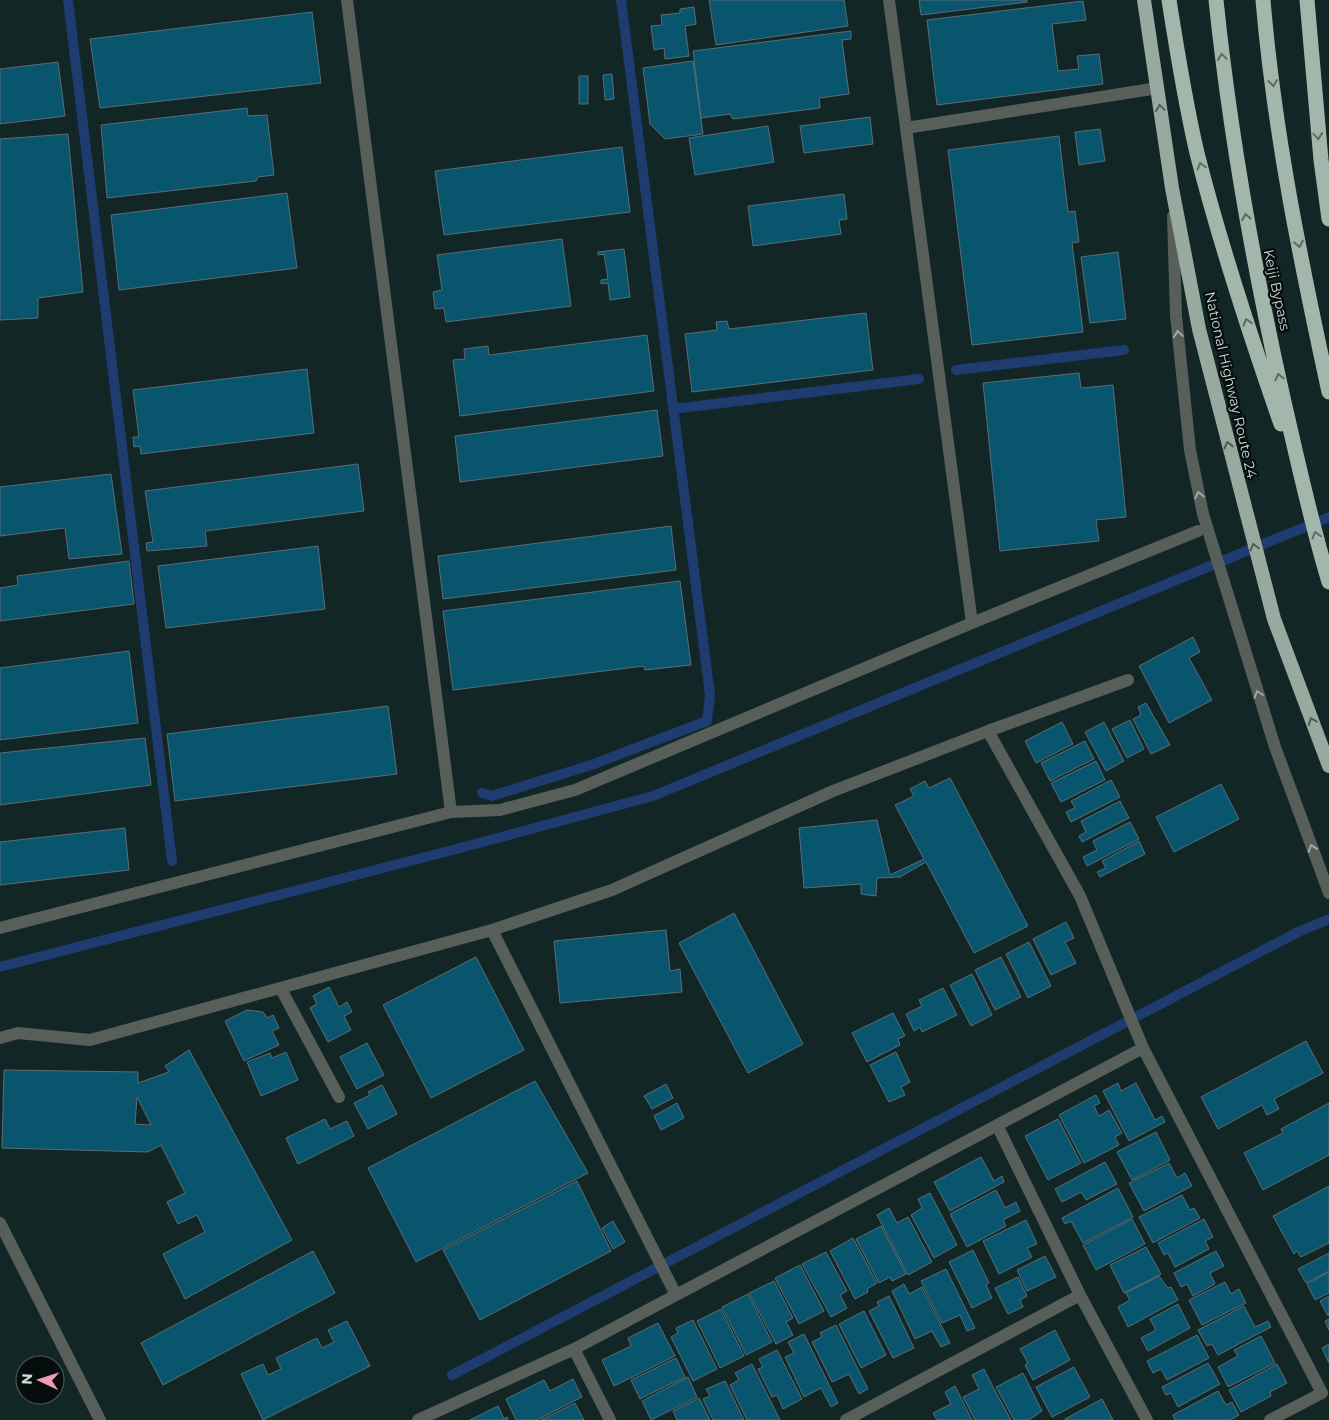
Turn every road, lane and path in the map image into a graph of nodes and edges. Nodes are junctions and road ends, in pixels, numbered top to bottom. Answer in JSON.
{"nodes":[{"id":1,"x":347,"y":0,"type":"edge"},
{"id":2,"x":889,"y":0,"type":"edge"},
{"id":3,"x":1144,"y":0,"type":"edge"},
{"id":4,"x":1170,"y":0,"type":"edge"},
{"id":5,"x":1216,"y":0,"type":"edge"},
{"id":6,"x":1263,"y":0,"type":"edge"},
{"id":7,"x":1307,"y":0,"type":"edge"},
{"id":8,"x":1158,"y":88,"type":"junction"},
{"id":9,"x":906,"y":128,"type":"junction"},
{"id":10,"x":1172,"y":188,"type":"junction"},
{"id":11,"x":1329,"y":219,"type":"edge"},
{"id":12,"x":1329,"y":392,"type":"edge"},
{"id":13,"x":1307,"y":501,"type":"junction"},
{"id":14,"x":1198,"y":531,"type":"dead end"},
{"id":15,"x":1329,"y":582,"type":"edge"},
{"id":16,"x":972,"y":623,"type":"junction"},
{"id":17,"x":1128,"y":680,"type":"dead end"},
{"id":18,"x":988,"y":731,"type":"junction"},
{"id":19,"x":1329,"y":766,"type":"edge"},
{"id":20,"x":451,"y":812,"type":"junction"},
{"id":21,"x":1329,"y":893,"type":"edge"},
{"id":22,"x":0,"y":928,"type":"edge"},
{"id":23,"x":492,"y":930,"type":"junction"},
{"id":24,"x":281,"y":989,"type":"junction"},
{"id":25,"x":0,"y":1038,"type":"edge"},
{"id":26,"x":1142,"y":1046,"type":"junction"},
{"id":27,"x":339,"y":1097,"type":"dead end"},
{"id":28,"x":997,"y":1125,"type":"junction"},
{"id":29,"x":0,"y":1223,"type":"edge"},
{"id":30,"x":674,"y":1290,"type":"junction"},
{"id":31,"x":1080,"y":1294,"type":"junction"},
{"id":32,"x":574,"y":1349,"type":"junction"},
{"id":33,"x":426,"y":1418,"type":"edge"},
{"id":34,"x":100,"y":1420,"type":"edge"},
{"id":35,"x":610,"y":1420,"type":"edge"},
{"id":36,"x":846,"y":1420,"type":"edge"},
{"id":37,"x":1148,"y":1420,"type":"edge"},
{"id":38,"x":1270,"y":1420,"type":"edge"}],
"edges":[{"from":1,"to":20,"type":"street"},
{"from":2,"to":9,"type":"street"},
{"from":3,"to":8,"type":"highway","name":"National Highway Route 24"},
{"from":13,"to":4,"type":"highway","one_way":true},
{"from":13,"to":5,"type":"highway","name":"Keiji Bypass","one_way":true},
{"from":6,"to":12,"type":"highway","one_way":true},
{"from":7,"to":11,"type":"highway","one_way":true},
{"from":8,"to":9,"type":"street"},
{"from":10,"to":8,"type":"highway","name":"National Highway Route 24","one_way":true},
{"from":9,"to":16,"type":"street"},
{"from":19,"to":10,"type":"highway","name":"National Highway Route 24","one_way":true},
{"from":21,"to":10,"type":"street","one_way":true},
{"from":15,"to":13,"type":"highway","name":"Keiji Bypass","one_way":true},
{"from":14,"to":16,"type":"street"},
{"from":16,"to":20,"type":"street"},
{"from":17,"to":18,"type":"street"},
{"from":18,"to":23,"type":"street"},
{"from":18,"to":26,"type":"street"},
{"from":20,"to":22,"type":"street"},
{"from":23,"to":24,"type":"street"},
{"from":23,"to":30,"type":"street"},
{"from":24,"to":25,"type":"street"},
{"from":24,"to":27,"type":"street"},
{"from":26,"to":28,"type":"street"},
{"from":26,"to":38,"type":"street"},
{"from":28,"to":30,"type":"street"},
{"from":28,"to":31,"type":"street"},
{"from":29,"to":34,"type":"street"},
{"from":30,"to":32,"type":"street"},
{"from":31,"to":36,"type":"street"},
{"from":31,"to":37,"type":"street"},
{"from":32,"to":33,"type":"street"},
{"from":32,"to":35,"type":"street"}]}
